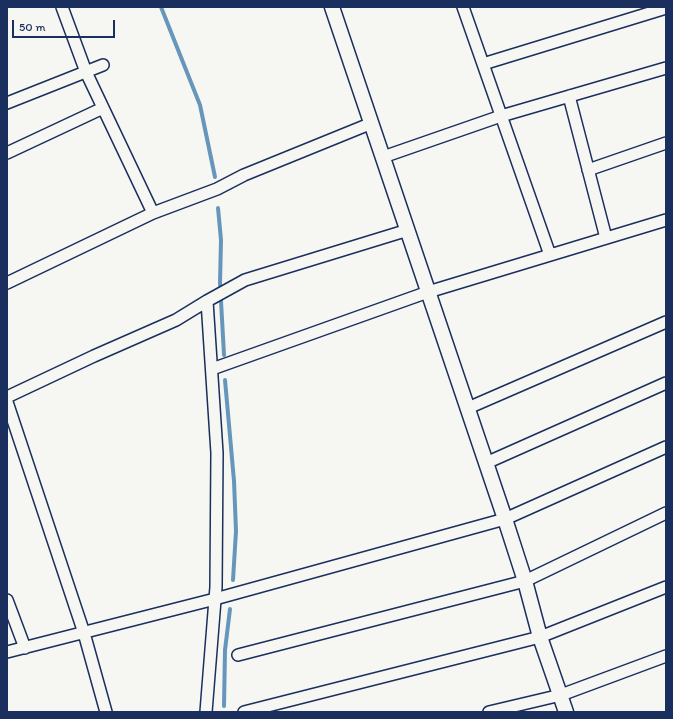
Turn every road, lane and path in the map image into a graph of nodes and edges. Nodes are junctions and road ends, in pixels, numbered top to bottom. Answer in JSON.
{"nodes":[{"id":1,"x":62,"y":7,"type":"edge"},
{"id":2,"x":332,"y":7,"type":"edge"},
{"id":3,"x":463,"y":7,"type":"edge"},
{"id":4,"x":666,"y":8,"type":"edge"},
{"id":5,"x":483,"y":64,"type":"junction"},
{"id":6,"x":104,"y":65,"type":"dead end"},
{"id":7,"x":666,"y":68,"type":"edge"},
{"id":8,"x":86,"y":72,"type":"junction"},
{"id":9,"x":569,"y":96,"type":"junction"},
{"id":10,"x":7,"y":103,"type":"edge"},
{"id":11,"x":103,"y":108,"type":"junction"},
{"id":12,"x":501,"y":116,"type":"junction"},
{"id":13,"x":372,"y":123,"type":"junction"},
{"id":14,"x":666,"y":143,"type":"edge"},
{"id":15,"x":7,"y":154,"type":"edge"},
{"id":16,"x":383,"y":157,"type":"junction"},
{"id":17,"x":588,"y":170,"type":"junction"},
{"id":18,"x":153,"y":213,"type":"junction"},
{"id":19,"x":666,"y":220,"type":"edge"},
{"id":20,"x":408,"y":230,"type":"junction"},
{"id":21,"x":606,"y":238,"type":"junction"},
{"id":22,"x":550,"y":255,"type":"junction"},
{"id":23,"x":7,"y":283,"type":"edge"},
{"id":24,"x":428,"y":292,"type":"junction"},
{"id":25,"x":207,"y":301,"type":"junction"},
{"id":26,"x":666,"y":322,"type":"edge"},
{"id":27,"x":212,"y":369,"type":"junction"},
{"id":28,"x":666,"y":384,"type":"edge"},
{"id":29,"x":7,"y":397,"type":"edge"},
{"id":30,"x":7,"y":402,"type":"edge"},
{"id":31,"x":468,"y":408,"type":"junction"},
{"id":32,"x":666,"y":447,"type":"edge"},
{"id":33,"x":486,"y":464,"type":"junction"},
{"id":34,"x":666,"y":513,"type":"edge"},
{"id":35,"x":505,"y":520,"type":"junction"},
{"id":36,"x":525,"y":581,"type":"junction"},
{"id":37,"x":666,"y":588,"type":"edge"},
{"id":38,"x":215,"y":599,"type":"junction"},
{"id":39,"x":7,"y":600,"type":"edge"},
{"id":40,"x":84,"y":633,"type":"junction"},
{"id":41,"x":540,"y":637,"type":"junction"},
{"id":42,"x":25,"y":648,"type":"junction"},
{"id":43,"x":7,"y":652,"type":"edge"},
{"id":44,"x":238,"y":655,"type":"dead end"},
{"id":45,"x":666,"y":656,"type":"edge"},
{"id":46,"x":561,"y":695,"type":"junction"},
{"id":47,"x":106,"y":712,"type":"edge"},
{"id":48,"x":206,"y":712,"type":"edge"},
{"id":49,"x":244,"y":712,"type":"edge"},
{"id":50,"x":489,"y":712,"type":"edge"},
{"id":51,"x":566,"y":712,"type":"edge"}],
"edges":[{"from":1,"to":8,"type":"street"},
{"from":2,"to":13,"type":"street"},
{"from":3,"to":5,"type":"street"},
{"from":4,"to":5,"type":"street"},
{"from":5,"to":12,"type":"street"},
{"from":6,"to":8,"type":"street"},
{"from":7,"to":9,"type":"street"},
{"from":8,"to":10,"type":"street"},
{"from":8,"to":11,"type":"street"},
{"from":9,"to":12,"type":"street"},
{"from":9,"to":17,"type":"street"},
{"from":11,"to":15,"type":"street"},
{"from":11,"to":18,"type":"street"},
{"from":12,"to":16,"type":"street"},
{"from":12,"to":22,"type":"street"},
{"from":13,"to":16,"type":"street"},
{"from":13,"to":18,"type":"street"},
{"from":14,"to":17,"type":"street"},
{"from":16,"to":20,"type":"street"},
{"from":17,"to":21,"type":"street"},
{"from":18,"to":23,"type":"street"},
{"from":19,"to":21,"type":"street"},
{"from":20,"to":24,"type":"street"},
{"from":20,"to":25,"type":"street"},
{"from":21,"to":22,"type":"street"},
{"from":22,"to":24,"type":"street"},
{"from":24,"to":27,"type":"street"},
{"from":24,"to":31,"type":"street"},
{"from":25,"to":27,"type":"street"},
{"from":25,"to":29,"type":"street"},
{"from":26,"to":31,"type":"street"},
{"from":27,"to":38,"type":"street"},
{"from":28,"to":33,"type":"street"},
{"from":30,"to":40,"type":"street"},
{"from":31,"to":33,"type":"street"},
{"from":32,"to":35,"type":"street"},
{"from":33,"to":35,"type":"street"},
{"from":34,"to":36,"type":"street"},
{"from":35,"to":36,"type":"street"},
{"from":35,"to":38,"type":"street"},
{"from":36,"to":41,"type":"street"},
{"from":36,"to":44,"type":"street"},
{"from":37,"to":41,"type":"street"},
{"from":38,"to":40,"type":"street"},
{"from":38,"to":48,"type":"street"},
{"from":39,"to":42,"type":"street"},
{"from":40,"to":42,"type":"street"},
{"from":40,"to":47,"type":"street"},
{"from":41,"to":46,"type":"street"},
{"from":41,"to":49,"type":"street"},
{"from":42,"to":43,"type":"street"},
{"from":45,"to":46,"type":"street"},
{"from":46,"to":50,"type":"street"},
{"from":46,"to":51,"type":"street"}]}
